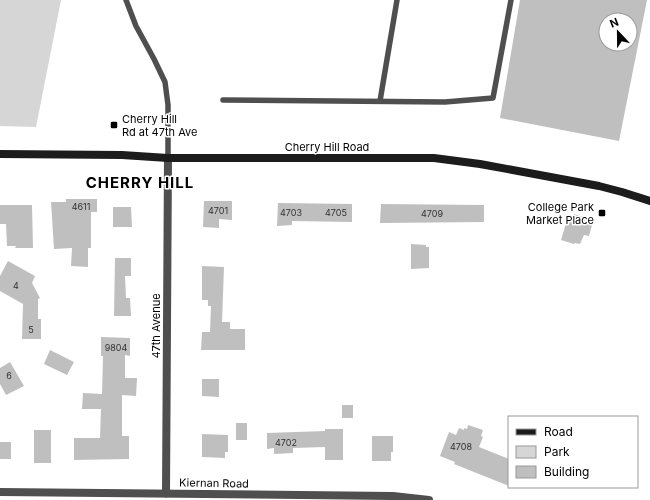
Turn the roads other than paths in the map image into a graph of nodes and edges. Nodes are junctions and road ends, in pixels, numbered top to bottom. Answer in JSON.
{"nodes":[{"id":1,"x":126,"y":0,"type":"edge"},
{"id":2,"x":397,"y":0,"type":"edge"},
{"id":3,"x":511,"y":0,"type":"edge"},
{"id":4,"x":223,"y":100,"type":"dead end"},
{"id":5,"x":380,"y":101,"type":"junction"},
{"id":6,"x":0,"y":154,"type":"edge"},
{"id":7,"x":168,"y":158,"type":"junction"},
{"id":8,"x":650,"y":201,"type":"edge"},
{"id":9,"x":0,"y":492,"type":"edge"},
{"id":10,"x":166,"y":494,"type":"junction"},
{"id":11,"x":428,"y":500,"type":"edge"}],
"edges":[{"from":1,"to":7,"type":"lane"},
{"from":2,"to":5,"type":"lane"},
{"from":3,"to":5,"type":"lane"},
{"from":4,"to":5,"type":"lane"},
{"from":6,"to":7,"type":"main road","name":"Cherry Hill Road"},
{"from":7,"to":8,"type":"main road","name":"Cherry Hill Road"},
{"from":7,"to":10,"type":"street","name":"47th Avenue"},
{"from":9,"to":10,"type":"street","name":"Kiernan Road"},
{"from":10,"to":11,"type":"street","name":"Kiernan Road"}]}
